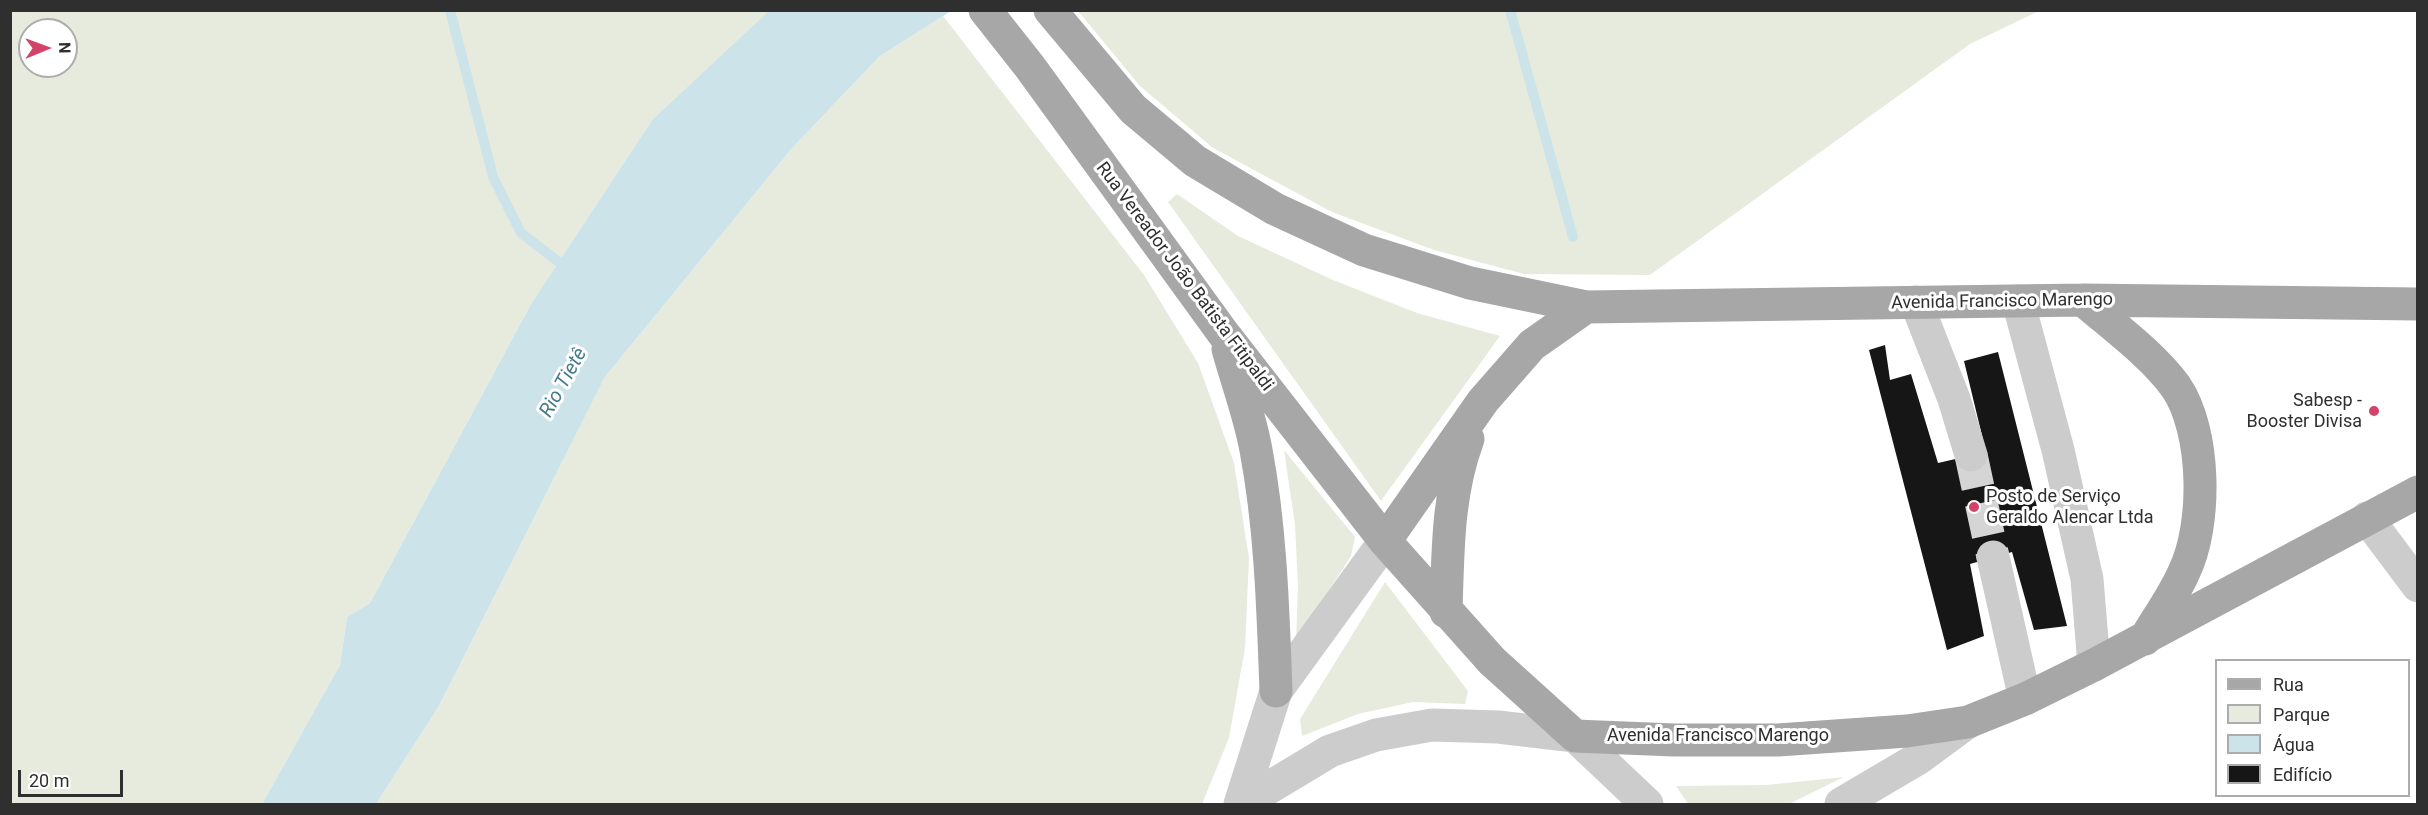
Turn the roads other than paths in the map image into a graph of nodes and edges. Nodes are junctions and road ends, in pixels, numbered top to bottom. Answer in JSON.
{"nodes":[{"id":1,"x":985,"y":10,"type":"edge"},
{"id":2,"x":1059,"y":22,"type":"edge"},
{"id":3,"x":2083,"y":300,"type":"junction"},
{"id":4,"x":2018,"y":301,"type":"junction"},
{"id":5,"x":1916,"y":302,"type":"junction"},
{"id":6,"x":2418,"y":304,"type":"edge"},
{"id":7,"x":1586,"y":306,"type":"junction"},
{"id":8,"x":1223,"y":333,"type":"junction"},
{"id":9,"x":1483,"y":401,"type":"junction"},
{"id":10,"x":1971,"y":455,"type":"tunnel mouth"},
{"id":11,"x":2418,"y":492,"type":"edge"},
{"id":12,"x":2367,"y":518,"type":"junction"},
{"id":13,"x":1385,"y":541,"type":"junction"},
{"id":14,"x":1993,"y":557,"type":"tunnel mouth"},
{"id":15,"x":2418,"y":586,"type":"edge"},
{"id":16,"x":1446,"y":612,"type":"junction"},
{"id":17,"x":2145,"y":639,"type":"junction"},
{"id":18,"x":2094,"y":666,"type":"junction"},
{"id":19,"x":1276,"y":691,"type":"junction"},
{"id":20,"x":2025,"y":699,"type":"junction"},
{"id":21,"x":1968,"y":722,"type":"junction"},
{"id":22,"x":1575,"y":736,"type":"junction"},
{"id":23,"x":1241,"y":804,"type":"edge"},
{"id":24,"x":1647,"y":804,"type":"edge"},
{"id":25,"x":1841,"y":804,"type":"edge"}],
"edges":[{"from":1,"to":8,"type":"main road","name":"Rua Vereador João Batista Fitipaldi"},
{"from":2,"to":7,"type":"main road"},
{"from":3,"to":4,"type":"main road","name":"Avenida Francisco Marengo"},
{"from":3,"to":6,"type":"main road","name":"Avenida Francisco Marengo"},
{"from":3,"to":17,"type":"main road"},
{"from":4,"to":5,"type":"main road","name":"Avenida Francisco Marengo"},
{"from":4,"to":18,"type":"street"},
{"from":5,"to":7,"type":"main road","name":"Avenida Francisco Marengo"},
{"from":5,"to":10,"type":"street"},
{"from":7,"to":9,"type":"main road"},
{"from":8,"to":13,"type":"main road","name":"Rua Vereador João Batista Fitipaldi"},
{"from":8,"to":19,"type":"main road"},
{"from":9,"to":13,"type":"main road"},
{"from":9,"to":16,"type":"main road"},
{"from":11,"to":12,"type":"main road","name":"Avenida Francisco Marengo"},
{"from":12,"to":15,"type":"street"},
{"from":12,"to":17,"type":"main road","name":"Avenida Francisco Marengo"},
{"from":13,"to":16,"type":"main road","name":"Avenida Francisco Marengo"},
{"from":13,"to":19,"type":"street"},
{"from":14,"to":20,"type":"street"},
{"from":16,"to":22,"type":"main road","name":"Avenida Francisco Marengo"},
{"from":17,"to":18,"type":"main road","name":"Avenida Francisco Marengo"},
{"from":18,"to":20,"type":"main road","name":"Avenida Francisco Marengo"},
{"from":19,"to":23,"type":"street"},
{"from":20,"to":21,"type":"main road","name":"Avenida Francisco Marengo"},
{"from":21,"to":22,"type":"main road","name":"Avenida Francisco Marengo"},
{"from":21,"to":25,"type":"street","name":"Avenida Francisco Marengo"},
{"from":22,"to":23,"type":"street","name":"Avenida Francisco Marengo"},
{"from":22,"to":24,"type":"street","name":"Avenida Francisco Marengo"}]}
